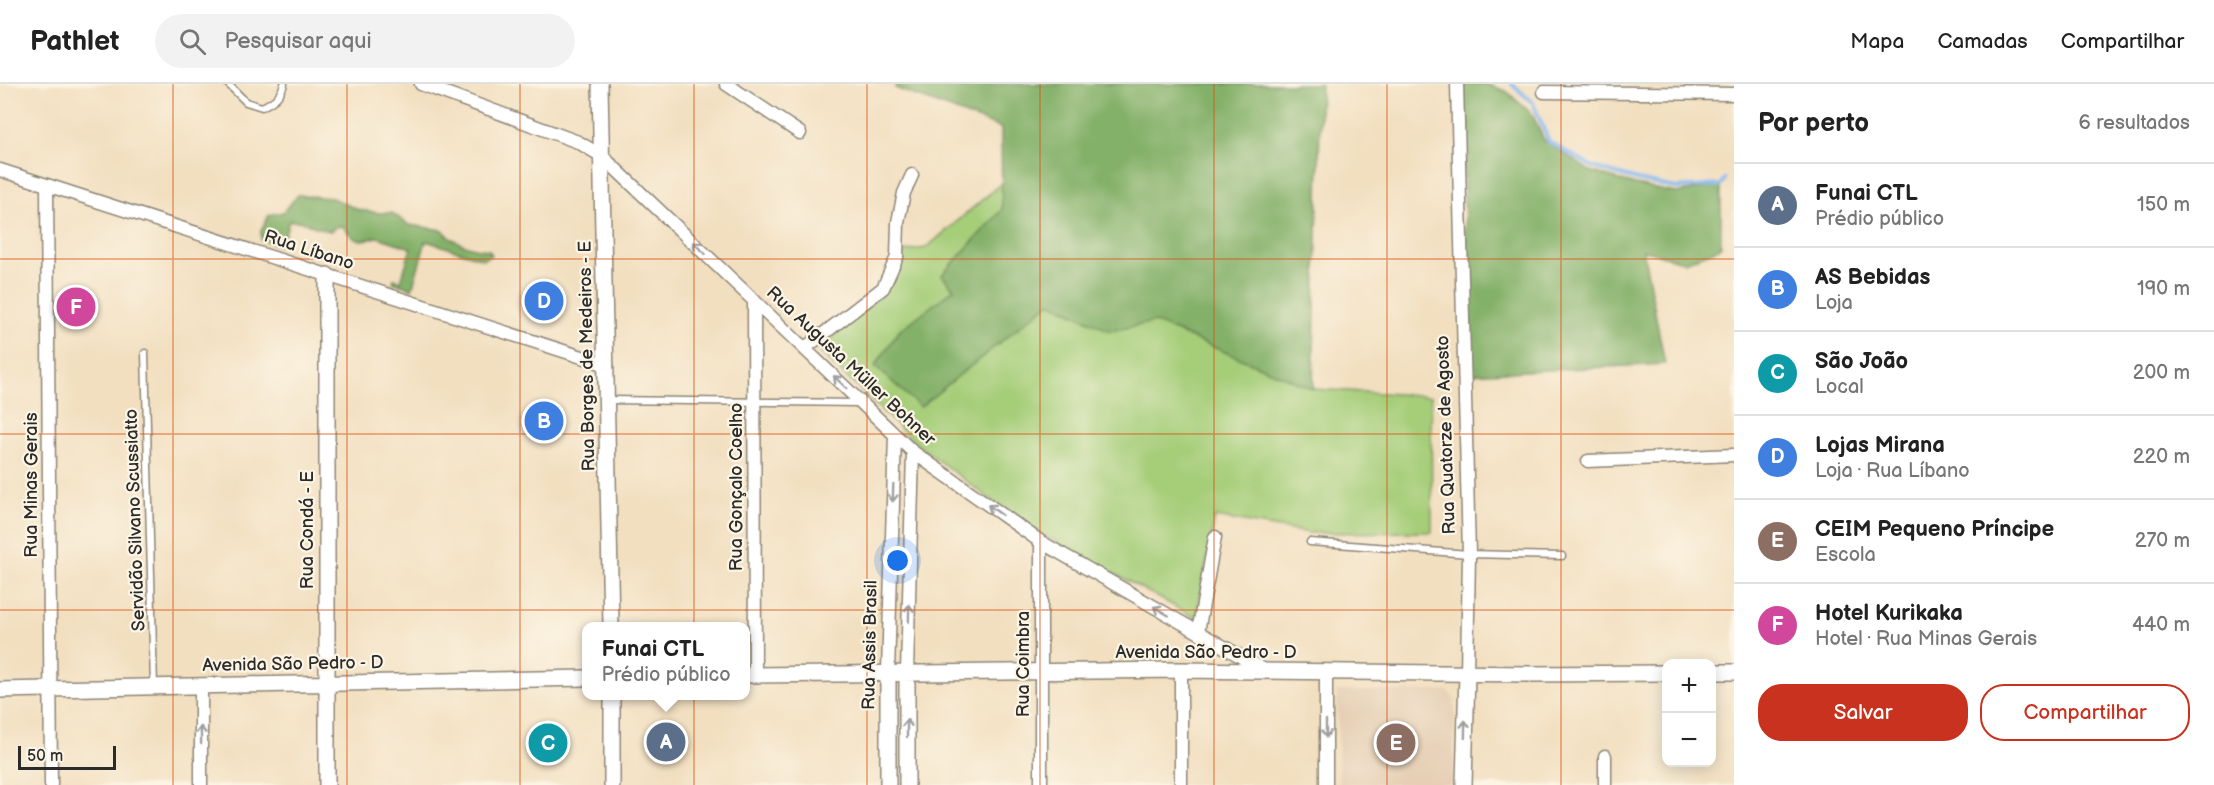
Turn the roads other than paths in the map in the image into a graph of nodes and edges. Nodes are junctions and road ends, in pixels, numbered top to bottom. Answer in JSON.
{"nodes":[{"id":1,"x":228,"y":84,"type":"edge"},
{"id":2,"x":284,"y":84,"type":"edge"},
{"id":3,"x":421,"y":84,"type":"edge"},
{"id":4,"x":600,"y":84,"type":"edge"},
{"id":5,"x":726,"y":84,"type":"edge"},
{"id":6,"x":1457,"y":84,"type":"edge"},
{"id":7,"x":1544,"y":92,"type":"dead end"},
{"id":8,"x":1734,"y":94,"type":"edge"},
{"id":9,"x":800,"y":133,"type":"dead end"},
{"id":10,"x":602,"y":156,"type":"junction"},
{"id":11,"x":0,"y":170,"type":"edge"},
{"id":12,"x":912,"y":175,"type":"dead end"},
{"id":13,"x":47,"y":186,"type":"junction"},
{"id":14,"x":327,"y":275,"type":"junction"},
{"id":15,"x":754,"y":300,"type":"junction"},
{"id":16,"x":805,"y":348,"type":"junction"},
{"id":17,"x":145,"y":353,"type":"dead end"},
{"id":18,"x":607,"y":364,"type":"junction"},
{"id":19,"x":607,"y":400,"type":"junction"},
{"id":20,"x":754,"y":401,"type":"junction"},
{"id":21,"x":863,"y":403,"type":"junction"},
{"id":22,"x":895,"y":435,"type":"junction"},
{"id":23,"x":913,"y":452,"type":"junction"},
{"id":24,"x":1734,"y":455,"type":"edge"},
{"id":25,"x":1587,"y":461,"type":"dead end"},
{"id":26,"x":1215,"y":537,"type":"dead end"},
{"id":27,"x":1041,"y":542,"type":"junction"},
{"id":28,"x":1310,"y":542,"type":"dead end"},
{"id":29,"x":1469,"y":554,"type":"junction"},
{"id":30,"x":1562,"y":556,"type":"dead end"},
{"id":31,"x":611,"y":622,"type":"edge"},
{"id":32,"x":1198,"y":632,"type":"junction"},
{"id":33,"x":1181,"y":670,"type":"junction"},
{"id":34,"x":888,"y":672,"type":"junction"},
{"id":35,"x":907,"y":672,"type":"junction"},
{"id":36,"x":1041,"y":672,"type":"junction"},
{"id":37,"x":1267,"y":672,"type":"junction"},
{"id":38,"x":1716,"y":672,"type":"edge"},
{"id":39,"x":1734,"y":672,"type":"edge"},
{"id":40,"x":1326,"y":673,"type":"junction"},
{"id":41,"x":1467,"y":673,"type":"junction"},
{"id":42,"x":1662,"y":673,"type":"edge"},
{"id":43,"x":750,"y":674,"type":"edge"},
{"id":44,"x":582,"y":678,"type":"edge"},
{"id":45,"x":327,"y":682,"type":"junction"},
{"id":46,"x":154,"y":686,"type":"junction"},
{"id":47,"x":201,"y":686,"type":"junction"},
{"id":48,"x":51,"y":689,"type":"junction"},
{"id":49,"x":0,"y":690,"type":"edge"},
{"id":50,"x":612,"y":700,"type":"edge"},
{"id":51,"x":1605,"y":756,"type":"dead end"},
{"id":52,"x":51,"y":785,"type":"edge"},
{"id":53,"x":201,"y":785,"type":"edge"},
{"id":54,"x":327,"y":785,"type":"edge"},
{"id":55,"x":612,"y":785,"type":"edge"},
{"id":56,"x":888,"y":785,"type":"edge"},
{"id":57,"x":907,"y":785,"type":"edge"},
{"id":58,"x":1041,"y":785,"type":"edge"},
{"id":59,"x":1182,"y":785,"type":"edge"},
{"id":60,"x":1326,"y":785,"type":"edge"},
{"id":61,"x":1464,"y":785,"type":"edge"},
{"id":62,"x":1605,"y":785,"type":"edge"}],
"edges":[{"from":1,"to":2,"type":"lane"},
{"from":3,"to":10,"type":"street","name":"Rua Augusta Müller Bohner"},
{"from":4,"to":10,"type":"street","name":"Rua Borges de Medeiros - E"},
{"from":5,"to":9,"type":"street"},
{"from":6,"to":29,"type":"street","name":"Rua Quatorze de Agosto"},
{"from":7,"to":8,"type":"street"},
{"from":15,"to":10,"type":"street","name":"Rua Augusta Müller Bohner","one_way":true},
{"from":10,"to":18,"type":"street","name":"Rua Borges de Medeiros - E"},
{"from":11,"to":13,"type":"street","name":"Rua Líbano"},
{"from":12,"to":16,"type":"street"},
{"from":13,"to":14,"type":"street","name":"Rua Líbano"},
{"from":13,"to":48,"type":"street","name":"Rua Minas Gerais"},
{"from":14,"to":18,"type":"street","name":"Rua Líbano"},
{"from":14,"to":45,"type":"street","name":"Rua Condá - E"},
{"from":15,"to":16,"type":"street","name":"Rua Augusta Müller Bohner"},
{"from":15,"to":20,"type":"street","name":"Rua Gonçalo Coelho"},
{"from":21,"to":16,"type":"street","name":"Rua Augusta Müller Bohner","one_way":true},
{"from":17,"to":46,"type":"lane","name":"Servidão Silvano Scussiatto"},
{"from":18,"to":19,"type":"street","name":"Rua Borges de Medeiros - E"},
{"from":19,"to":20,"type":"lane"},
{"from":19,"to":31,"type":"street","name":"Rua Borges de Medeiros - E"},
{"from":20,"to":21,"type":"lane"},
{"from":20,"to":43,"type":"street","name":"Rua Gonçalo Coelho"},
{"from":21,"to":22,"type":"street","name":"Rua Augusta Müller Bohner"},
{"from":22,"to":23,"type":"street","name":"Rua Augusta Müller Bohner"},
{"from":22,"to":34,"type":"street","name":"Rua Assis Brasil","one_way":true},
{"from":27,"to":23,"type":"street","name":"Rua Augusta Müller Bohner","one_way":true},
{"from":35,"to":23,"type":"street","name":"Rua Assis Brasil","one_way":true},
{"from":24,"to":25,"type":"street"},
{"from":26,"to":32,"type":"street"},
{"from":32,"to":27,"type":"street","name":"Rua Augusta Müller Bohner","one_way":true},
{"from":27,"to":36,"type":"street","name":"Rua Coimbra"},
{"from":28,"to":29,"type":"lane"},
{"from":29,"to":30,"type":"lane"},
{"from":29,"to":41,"type":"street","name":"Rua Quatorze de Agosto"},
{"from":32,"to":37,"type":"street","name":"Rua Augusta Müller Bohner"},
{"from":33,"to":36,"type":"street","name":"Avenida São Pedro - D"},
{"from":33,"to":37,"type":"street","name":"Avenida São Pedro - D"},
{"from":33,"to":59,"type":"street"},
{"from":34,"to":35,"type":"street","name":"Avenida São Pedro - D"},
{"from":34,"to":43,"type":"street","name":"Avenida São Pedro - D"},
{"from":34,"to":56,"type":"street","name":"Rua Assis Brasil"},
{"from":35,"to":36,"type":"street","name":"Avenida São Pedro - D"},
{"from":57,"to":35,"type":"street","name":"Rua Assis Brasil","one_way":true},
{"from":36,"to":58,"type":"street","name":"Rua Coimbra"},
{"from":37,"to":40,"type":"street","name":"Avenida São Pedro - D"},
{"from":38,"to":39,"type":"street"},
{"from":40,"to":41,"type":"street","name":"Avenida São Pedro - D"},
{"from":40,"to":60,"type":"street","one_way":true},
{"from":41,"to":42,"type":"street","name":"Avenida São Pedro - D"},
{"from":61,"to":41,"type":"street","name":"Rua Quatorze de Agosto","one_way":true},
{"from":44,"to":45,"type":"street","name":"Avenida São Pedro - D"},
{"from":45,"to":47,"type":"street","name":"Avenida São Pedro - D"},
{"from":45,"to":54,"type":"street","name":"Rua Condá - E"},
{"from":46,"to":47,"type":"street","name":"Avenida São Pedro - D"},
{"from":46,"to":48,"type":"street","name":"Avenida São Pedro - D"},
{"from":53,"to":47,"type":"street","one_way":true},
{"from":48,"to":49,"type":"street","name":"Avenida São Pedro - D"},
{"from":48,"to":52,"type":"street","name":"Rua Minas Gerais"},
{"from":50,"to":55,"type":"street"},
{"from":51,"to":62,"type":"street"}]}
